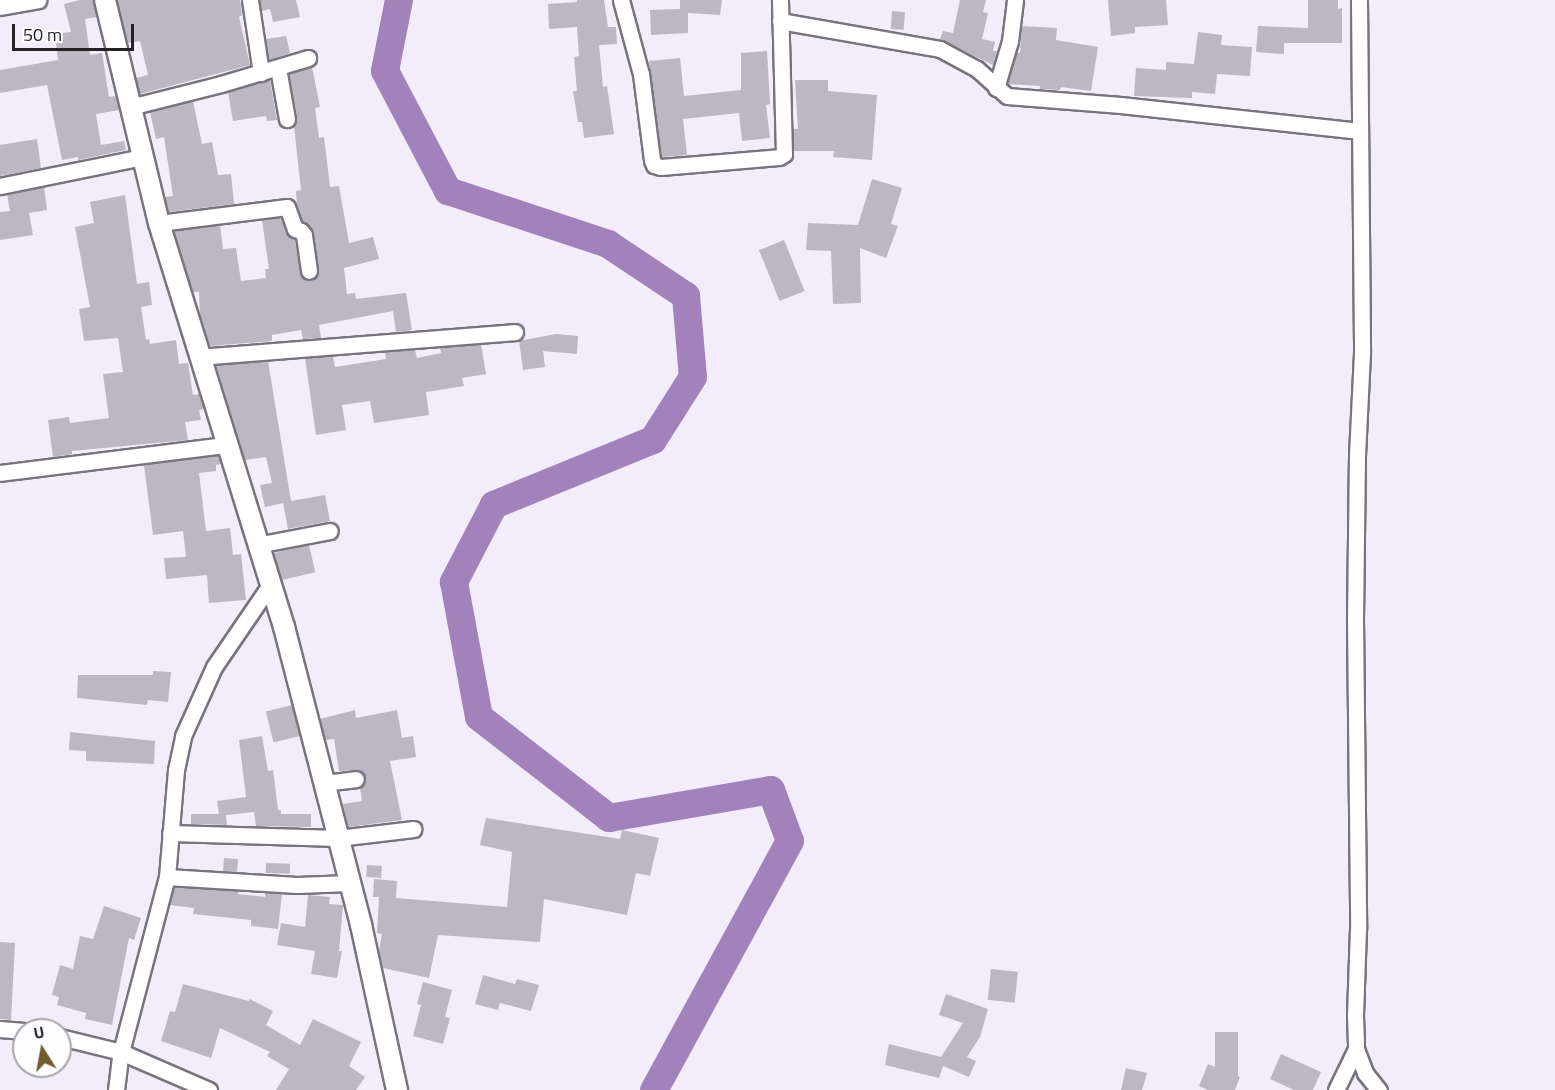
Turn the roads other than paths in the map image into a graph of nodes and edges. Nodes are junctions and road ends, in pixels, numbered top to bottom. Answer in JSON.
{"nodes":[{"id":1,"x":38,"y":0,"type":"edge"},
{"id":2,"x":105,"y":0,"type":"edge"},
{"id":3,"x":250,"y":0,"type":"edge"},
{"id":4,"x":621,"y":0,"type":"edge"},
{"id":5,"x":780,"y":0,"type":"edge"},
{"id":6,"x":1015,"y":0,"type":"edge"},
{"id":7,"x":1359,"y":0,"type":"edge"},
{"id":8,"x":0,"y":7,"type":"edge"},
{"id":9,"x":780,"y":21,"type":"junction"},
{"id":10,"x":308,"y":58,"type":"dead end"},
{"id":11,"x":278,"y":68,"type":"junction"},
{"id":12,"x":261,"y":73,"type":"junction"},
{"id":13,"x":996,"y":88,"type":"junction"},
{"id":14,"x":130,"y":107,"type":"junction"},
{"id":15,"x":287,"y":119,"type":"dead end"},
{"id":16,"x":1360,"y":131,"type":"junction"},
{"id":17,"x":142,"y":157,"type":"junction"},
{"id":18,"x":0,"y":186,"type":"edge"},
{"id":19,"x":159,"y":224,"type":"junction"},
{"id":20,"x":309,"y":271,"type":"dead end"},
{"id":21,"x":515,"y":332,"type":"dead end"},
{"id":22,"x":199,"y":357,"type":"junction"},
{"id":23,"x":225,"y":445,"type":"junction"},
{"id":24,"x":0,"y":473,"type":"edge"},
{"id":25,"x":330,"y":531,"type":"dead end"},
{"id":26,"x":257,"y":545,"type":"junction"},
{"id":27,"x":270,"y":585,"type":"junction"},
{"id":28,"x":356,"y":779,"type":"dead end"},
{"id":29,"x":324,"y":783,"type":"junction"},
{"id":30,"x":412,"y":830,"type":"dead end"},
{"id":31,"x":170,"y":833,"type":"junction"},
{"id":32,"x":338,"y":838,"type":"junction"},
{"id":33,"x":167,"y":877,"type":"junction"},
{"id":34,"x":350,"y":882,"type":"junction"},
{"id":35,"x":72,"y":1040,"type":"edge"},
{"id":36,"x":1356,"y":1049,"type":"junction"},
{"id":37,"x":121,"y":1052,"type":"junction"},
{"id":38,"x":116,"y":1090,"type":"edge"},
{"id":39,"x":209,"y":1090,"type":"edge"},
{"id":40,"x":397,"y":1090,"type":"edge"},
{"id":41,"x":1335,"y":1090,"type":"edge"},
{"id":42,"x":1379,"y":1090,"type":"edge"}],
"edges":[{"from":1,"to":8,"type":"street"},
{"from":2,"to":14,"type":"street"},
{"from":3,"to":12,"type":"street"},
{"from":4,"to":9,"type":"street"},
{"from":5,"to":9,"type":"street"},
{"from":6,"to":13,"type":"street"},
{"from":7,"to":16,"type":"street"},
{"from":9,"to":13,"type":"street"},
{"from":10,"to":11,"type":"street"},
{"from":11,"to":12,"type":"street"},
{"from":11,"to":15,"type":"street"},
{"from":12,"to":14,"type":"street"},
{"from":13,"to":16,"type":"street"},
{"from":14,"to":17,"type":"street"},
{"from":16,"to":36,"type":"street"},
{"from":17,"to":18,"type":"street"},
{"from":17,"to":19,"type":"street"},
{"from":19,"to":20,"type":"street"},
{"from":19,"to":22,"type":"street"},
{"from":21,"to":22,"type":"street"},
{"from":22,"to":23,"type":"street"},
{"from":23,"to":24,"type":"street"},
{"from":23,"to":26,"type":"street"},
{"from":25,"to":26,"type":"street"},
{"from":26,"to":27,"type":"street"},
{"from":27,"to":29,"type":"street"},
{"from":27,"to":31,"type":"street"},
{"from":28,"to":29,"type":"street"},
{"from":29,"to":32,"type":"street"},
{"from":30,"to":32,"type":"street"},
{"from":31,"to":32,"type":"street"},
{"from":31,"to":33,"type":"street"},
{"from":32,"to":34,"type":"street"},
{"from":33,"to":34,"type":"street"},
{"from":33,"to":37,"type":"street"},
{"from":34,"to":40,"type":"street"},
{"from":35,"to":37,"type":"street"},
{"from":36,"to":41,"type":"street"},
{"from":36,"to":42,"type":"street"},
{"from":37,"to":38,"type":"street"},
{"from":37,"to":39,"type":"street"}]}
